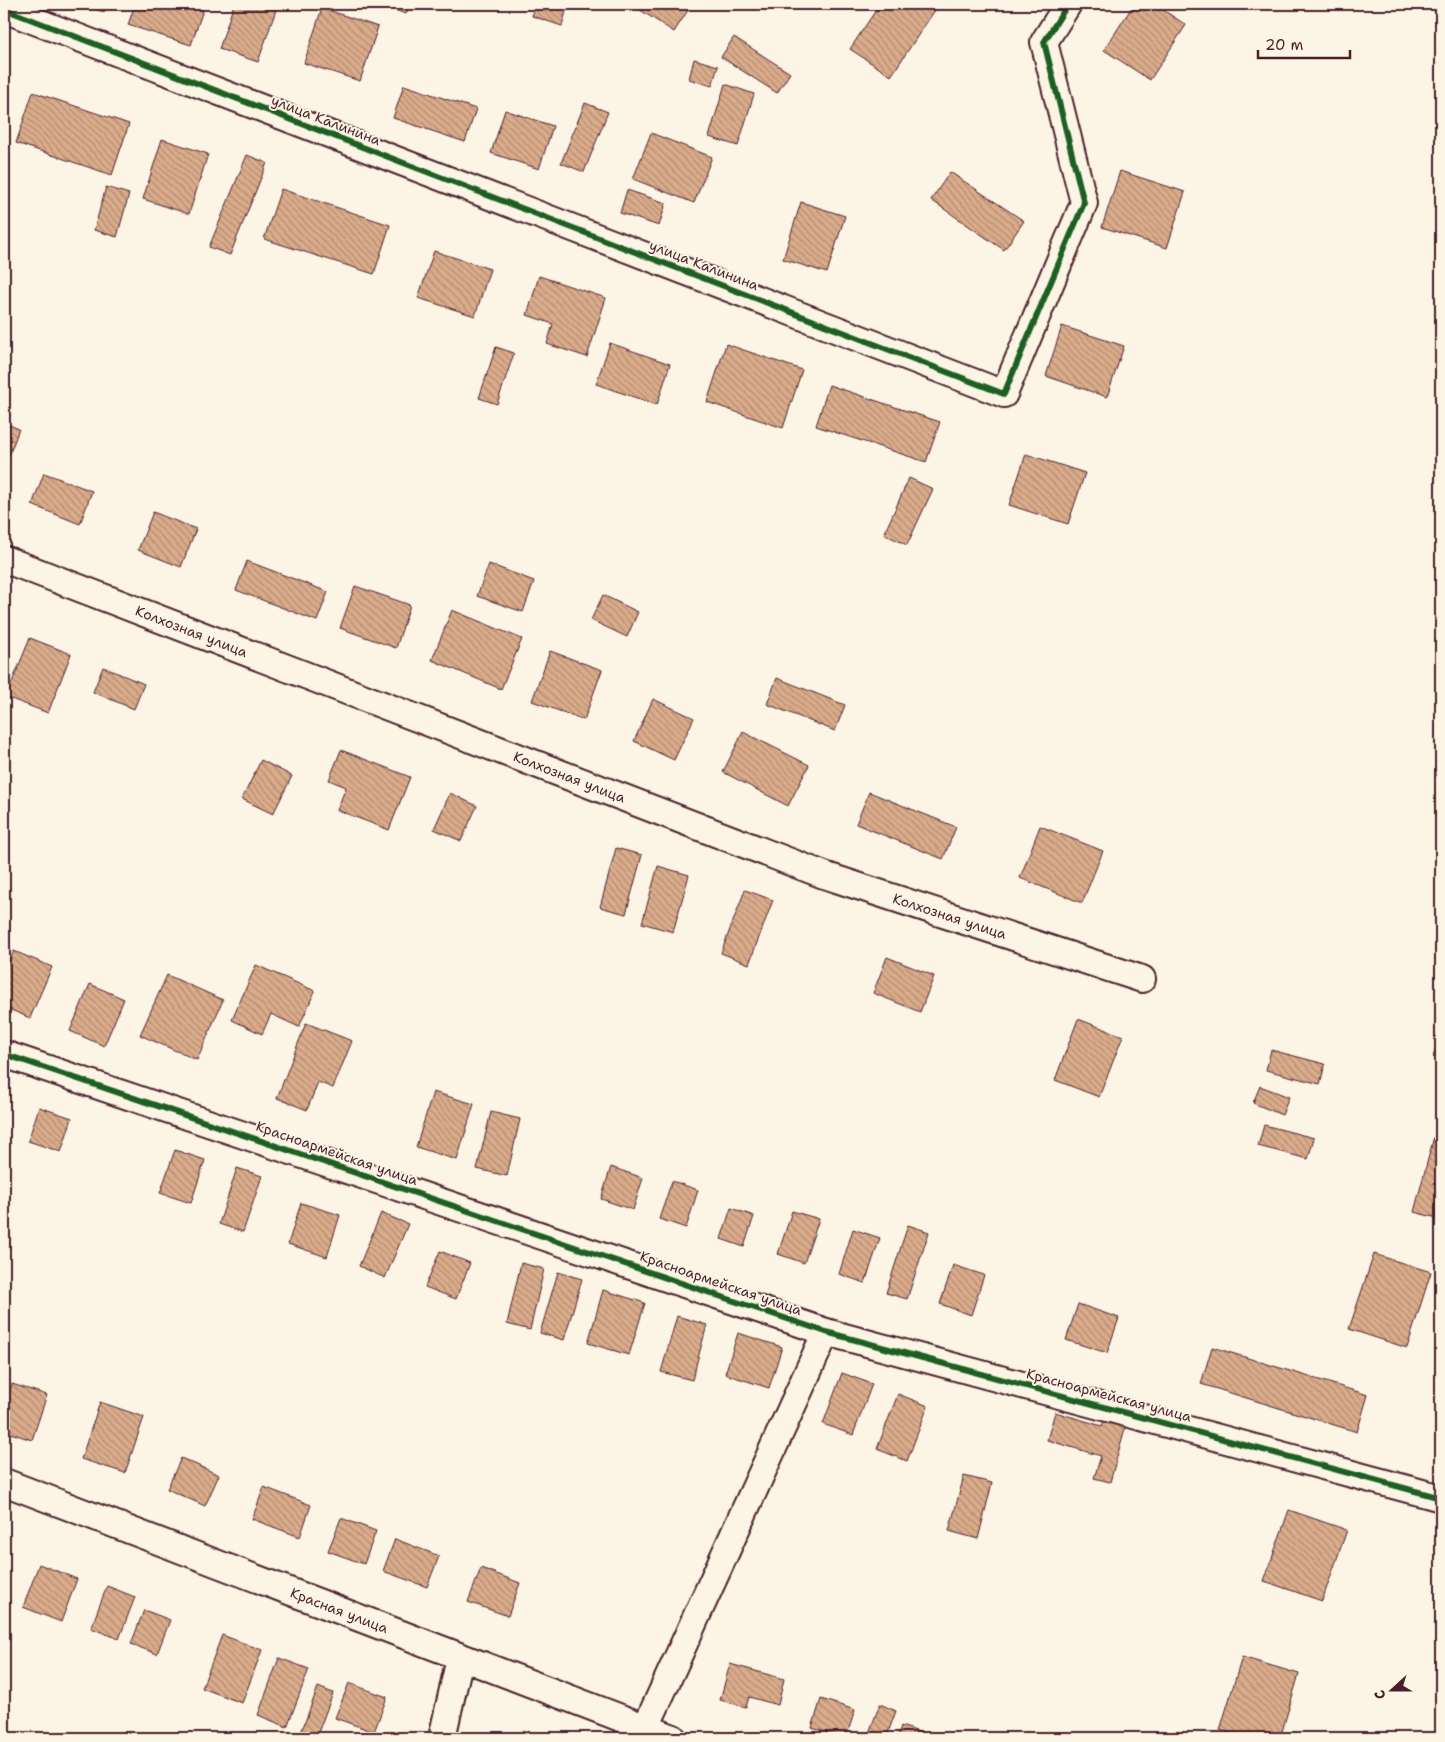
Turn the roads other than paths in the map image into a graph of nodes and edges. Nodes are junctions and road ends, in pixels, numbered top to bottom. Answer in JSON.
{"nodes":[{"id":1,"x":1068,"y":4,"type":"edge"},
{"id":2,"x":4,"y":9,"type":"edge"},
{"id":3,"x":4,"y":559,"type":"edge"},
{"id":4,"x":1142,"y":979,"type":"dead end"},
{"id":5,"x":4,"y":1054,"type":"edge"},
{"id":6,"x":826,"y":1332,"type":"junction"},
{"id":7,"x":4,"y":1482,"type":"edge"},
{"id":8,"x":1441,"y":1498,"type":"edge"},
{"id":9,"x":460,"y":1658,"type":"junction"},
{"id":10,"x":646,"y":1727,"type":"junction"},
{"id":11,"x":442,"y":1738,"type":"edge"},
{"id":12,"x":673,"y":1738,"type":"edge"}],
"edges":[{"from":1,"to":2,"type":"street","name":"улица Калинина"},
{"from":3,"to":4,"type":"street","name":"Колхозная улица"},
{"from":5,"to":6,"type":"street","name":"Красноармейская улица"},
{"from":6,"to":8,"type":"street","name":"Красноармейская улица"},
{"from":6,"to":10,"type":"street"},
{"from":7,"to":9,"type":"street","name":"Красная улица"},
{"from":9,"to":10,"type":"street","name":"Красная улица"},
{"from":9,"to":11,"type":"street"},
{"from":10,"to":12,"type":"street","name":"Красная улица"}]}
